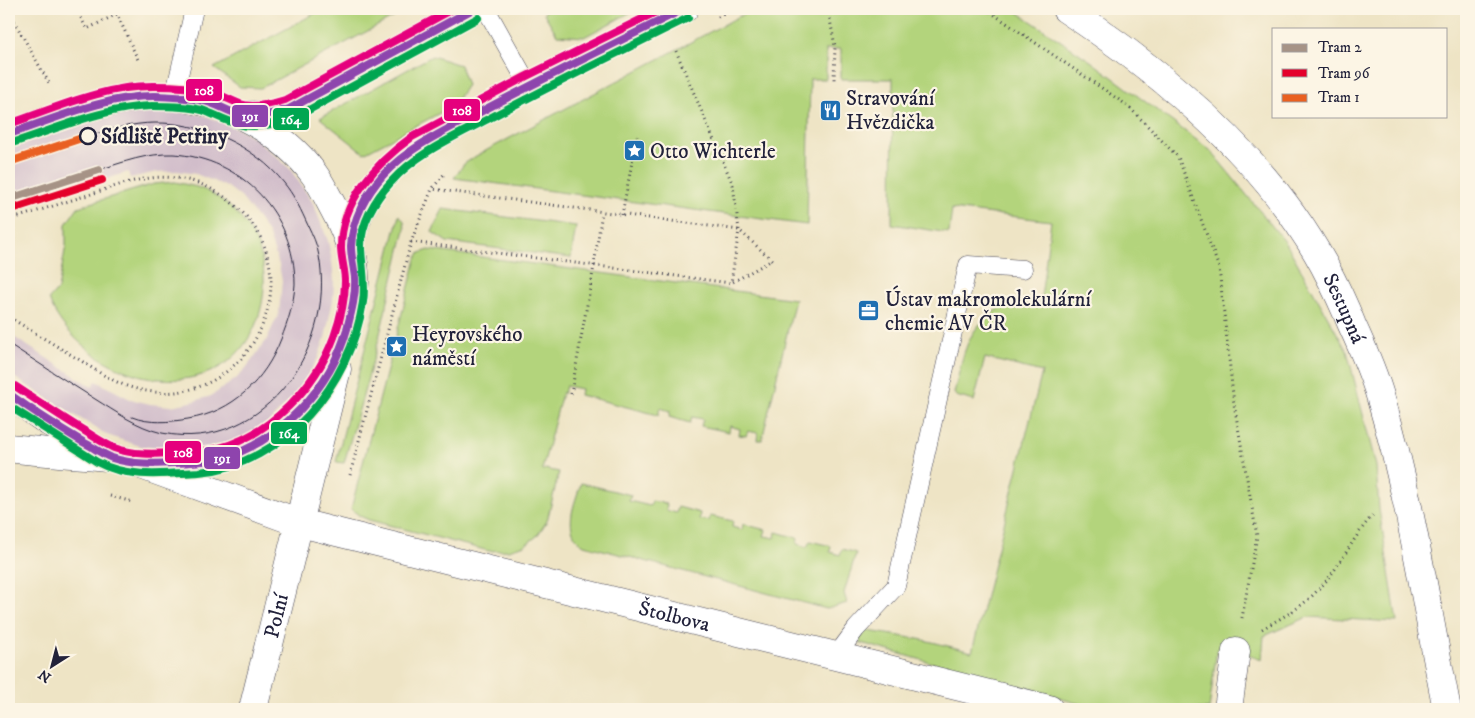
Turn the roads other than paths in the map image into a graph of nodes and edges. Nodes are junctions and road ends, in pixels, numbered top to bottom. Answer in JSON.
{"nodes":[{"id":1,"x":194,"y":9,"type":"edge"},
{"id":2,"x":473,"y":9,"type":"edge"},
{"id":3,"x":486,"y":9,"type":"edge"},
{"id":4,"x":684,"y":9,"type":"edge"},
{"id":5,"x":1066,"y":9,"type":"edge"},
{"id":6,"x":530,"y":86,"type":"junction"},
{"id":7,"x":174,"y":97,"type":"junction"},
{"id":8,"x":241,"y":115,"type":"junction"},
{"id":9,"x":9,"y":134,"type":"edge"},
{"id":10,"x":350,"y":244,"type":"junction"},
{"id":11,"x":1023,"y":270,"type":"dead end"},
{"id":12,"x":345,"y":338,"type":"junction"},
{"id":13,"x":9,"y":394,"type":"edge"},
{"id":14,"x":9,"y":448,"type":"edge"},
{"id":15,"x":111,"y":458,"type":"junction"},
{"id":16,"x":141,"y":465,"type":"junction"},
{"id":17,"x":300,"y":523,"type":"junction"},
{"id":18,"x":1236,"y":651,"type":"road end"},
{"id":19,"x":836,"y":656,"type":"junction"},
{"id":20,"x":253,"y":709,"type":"edge"},
{"id":21,"x":1050,"y":709,"type":"edge"},
{"id":22,"x":1228,"y":709,"type":"edge"},
{"id":23,"x":1447,"y":709,"type":"edge"}],
"edges":[{"from":1,"to":7,"type":"lane"},
{"from":2,"to":8,"type":"street"},
{"from":3,"to":6,"type":"lane"},
{"from":4,"to":6,"type":"street"},
{"from":5,"to":23,"type":"street","name":"Sestupná"},
{"from":6,"to":10,"type":"street"},
{"from":7,"to":8,"type":"street"},
{"from":7,"to":9,"type":"street"},
{"from":8,"to":10,"type":"street"},
{"from":10,"to":12,"type":"street"},
{"from":11,"to":19,"type":"lane"},
{"from":12,"to":16,"type":"street"},
{"from":12,"to":17,"type":"street","name":"Polní"},
{"from":13,"to":15,"type":"street"},
{"from":14,"to":15,"type":"street"},
{"from":15,"to":16,"type":"street"},
{"from":16,"to":17,"type":"street","name":"Štolbova"},
{"from":17,"to":19,"type":"street","name":"Štolbova"},
{"from":17,"to":20,"type":"street","name":"Polní"},
{"from":18,"to":22,"type":"street"},
{"from":19,"to":21,"type":"street","name":"Štolbova"}]}
